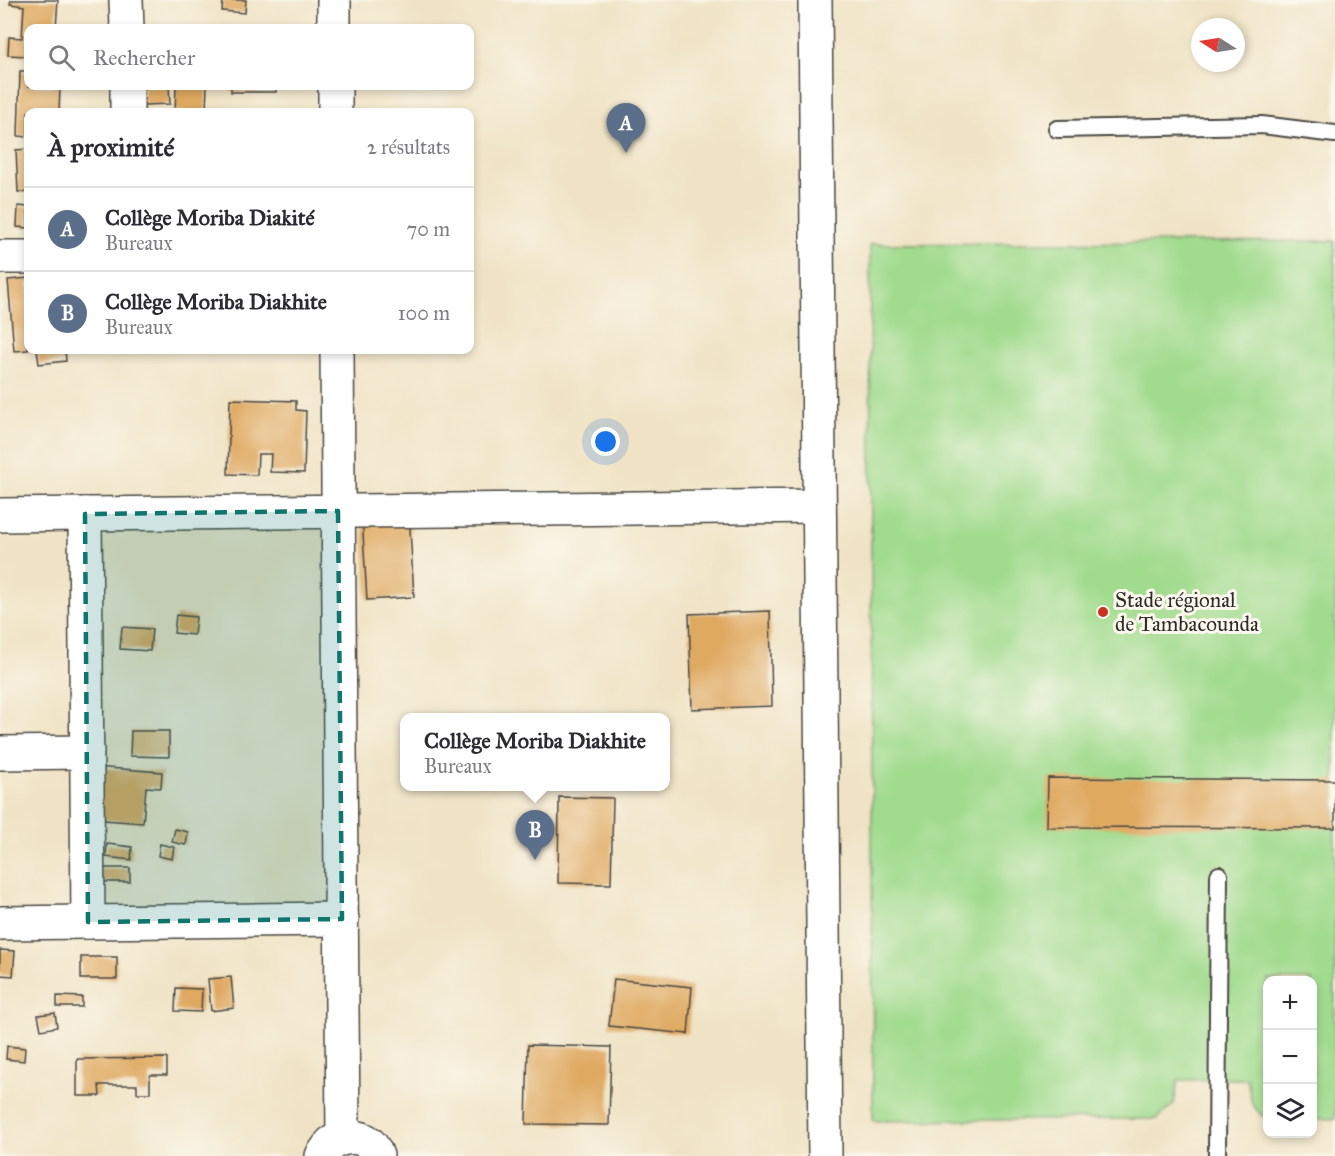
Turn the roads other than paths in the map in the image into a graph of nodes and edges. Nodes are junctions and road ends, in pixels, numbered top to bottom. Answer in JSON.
{"nodes":[{"id":1,"x":126,"y":0,"type":"edge"},
{"id":2,"x":334,"y":0,"type":"edge"},
{"id":3,"x":815,"y":0,"type":"edge"},
{"id":4,"x":127,"y":24,"type":"edge"},
{"id":5,"x":334,"y":24,"type":"edge"},
{"id":6,"x":127,"y":90,"type":"edge"},
{"id":7,"x":335,"y":90,"type":"edge"},
{"id":8,"x":127,"y":108,"type":"edge"},
{"id":9,"x":335,"y":108,"type":"edge"},
{"id":10,"x":1058,"y":129,"type":"dead end"},
{"id":11,"x":1335,"y":134,"type":"edge"},
{"id":12,"x":0,"y":257,"type":"edge"},
{"id":13,"x":24,"y":257,"type":"edge"},
{"id":14,"x":337,"y":354,"type":"edge"},
{"id":15,"x":819,"y":506,"type":"junction"},
{"id":16,"x":338,"y":511,"type":"junction"},
{"id":17,"x":85,"y":514,"type":"junction"},
{"id":18,"x":0,"y":515,"type":"edge"},
{"id":19,"x":87,"y":752,"type":"junction"},
{"id":20,"x":0,"y":753,"type":"edge"},
{"id":21,"x":1219,"y":875,"type":"dead end"},
{"id":22,"x":342,"y":919,"type":"junction"},
{"id":23,"x":88,"y":922,"type":"junction"},
{"id":24,"x":0,"y":923,"type":"edge"},
{"id":25,"x":333,"y":1147,"type":"edge"},
{"id":26,"x":377,"y":1156,"type":"edge"},
{"id":27,"x":825,"y":1156,"type":"edge"},
{"id":28,"x":1217,"y":1156,"type":"edge"}],
"edges":[{"from":1,"to":4,"type":"street"},
{"from":2,"to":5,"type":"street"},
{"from":3,"to":15,"type":"street"},
{"from":6,"to":8,"type":"street"},
{"from":7,"to":9,"type":"street"},
{"from":10,"to":11,"type":"lane"},
{"from":12,"to":13,"type":"street"},
{"from":14,"to":16,"type":"street"},
{"from":15,"to":16,"type":"street"},
{"from":15,"to":27,"type":"street"},
{"from":16,"to":17,"type":"street"},
{"from":16,"to":22,"type":"street"},
{"from":17,"to":18,"type":"street"},
{"from":17,"to":19,"type":"street"},
{"from":19,"to":20,"type":"street"},
{"from":19,"to":23,"type":"street"},
{"from":21,"to":28,"type":"lane"},
{"from":22,"to":23,"type":"street"},
{"from":22,"to":25,"type":"street"},
{"from":23,"to":24,"type":"street"},
{"from":25,"to":26,"type":"street"}]}
